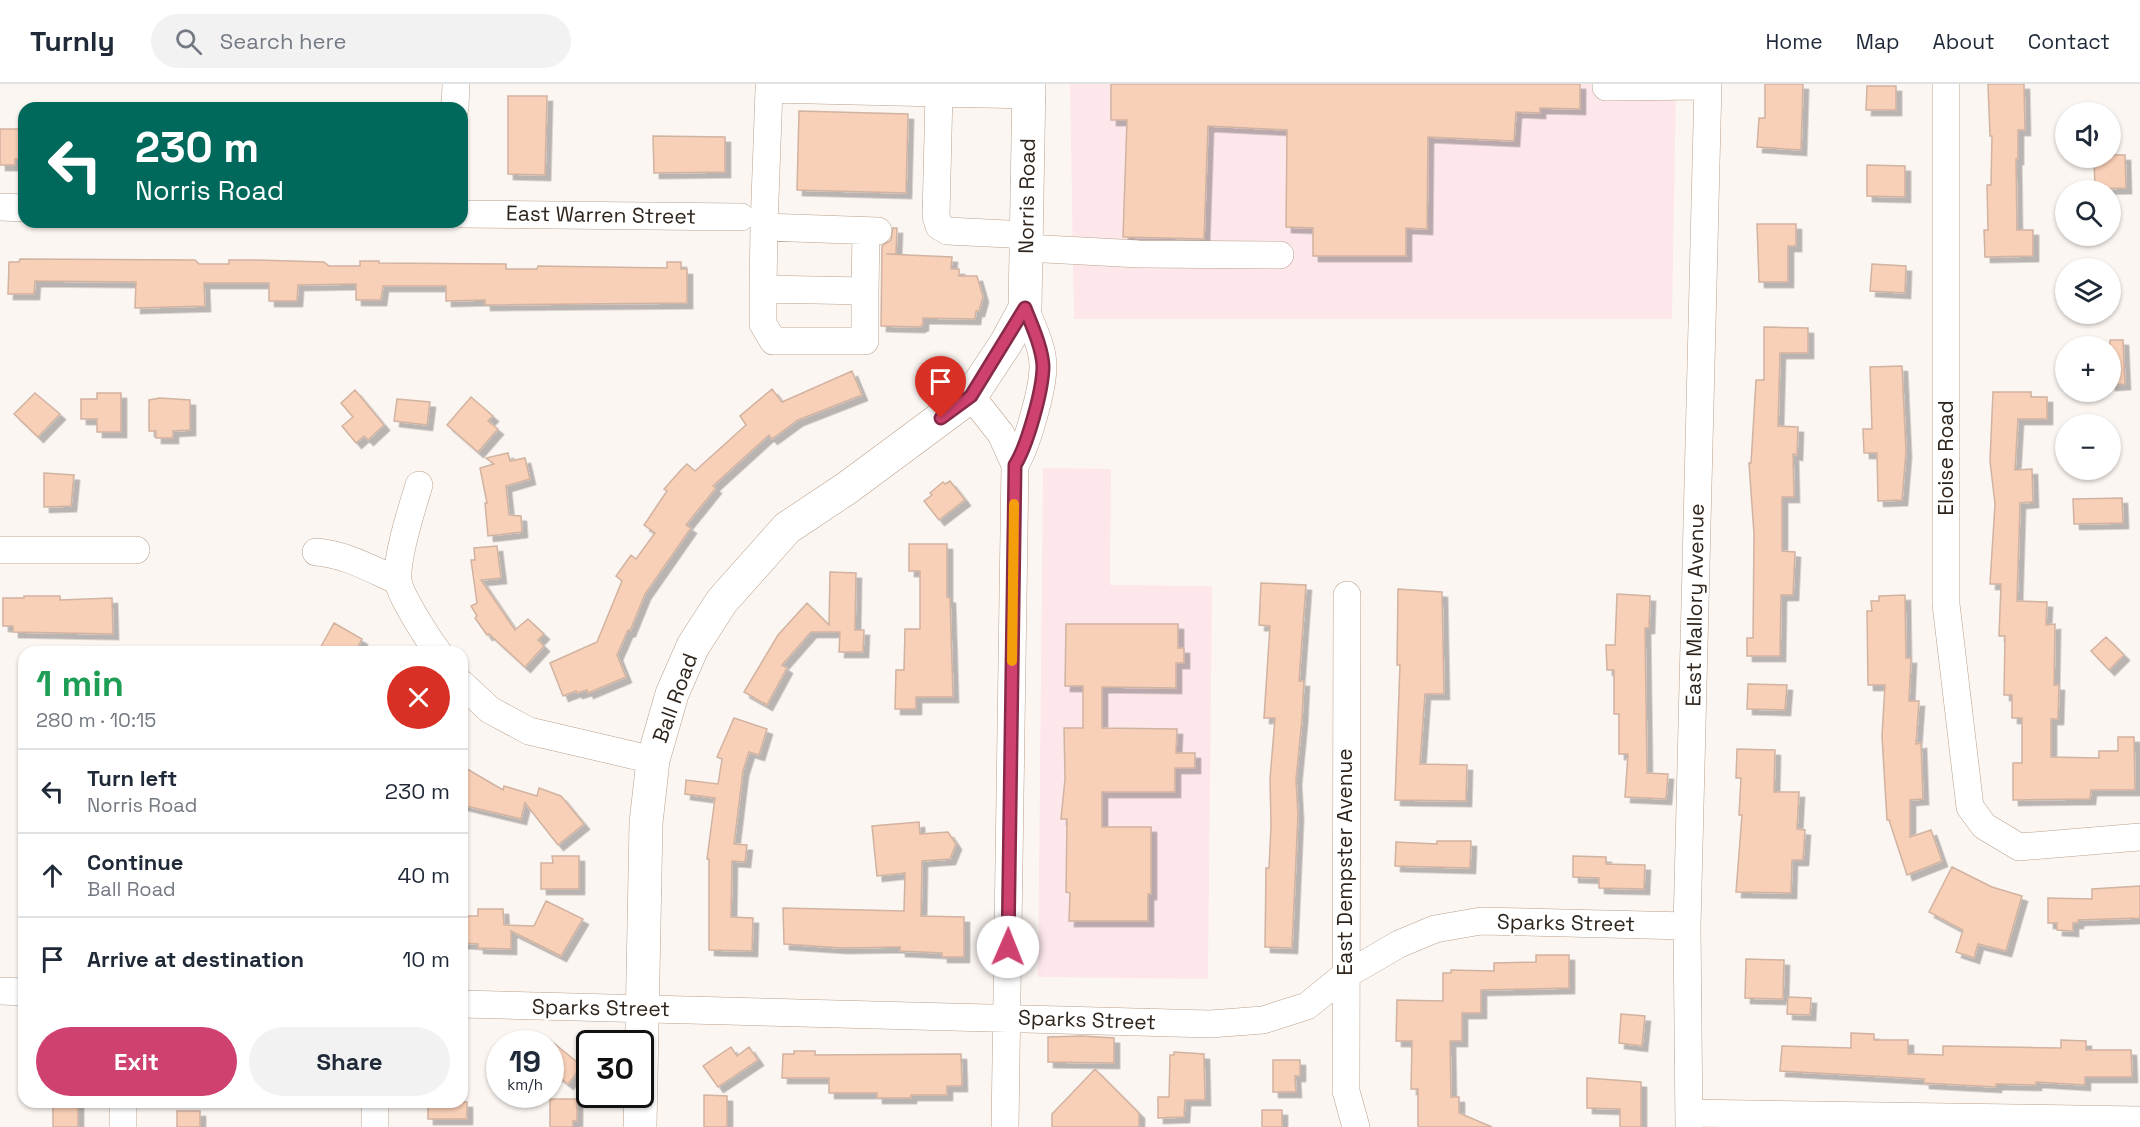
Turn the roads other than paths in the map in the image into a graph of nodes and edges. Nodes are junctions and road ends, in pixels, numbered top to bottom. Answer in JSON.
{"nodes":[{"id":1,"x":456,"y":84,"type":"edge"},
{"id":2,"x":1606,"y":84,"type":"edge"},
{"id":3,"x":1946,"y":84,"type":"edge"},
{"id":4,"x":1663,"y":85,"type":"edge"},
{"id":5,"x":1708,"y":85,"type":"edge"},
{"id":6,"x":1029,"y":89,"type":"edge"},
{"id":7,"x":939,"y":93,"type":"junction"},
{"id":8,"x":455,"y":102,"type":"edge"},
{"id":9,"x":0,"y":207,"type":"edge"},
{"id":10,"x":18,"y":207,"type":"edge"},
{"id":11,"x":468,"y":214,"type":"edge"},
{"id":12,"x":752,"y":222,"type":"junction"},
{"id":13,"x":1026,"y":241,"type":"junction"},
{"id":14,"x":1280,"y":255,"type":"dead end"},
{"id":15,"x":763,"y":289,"type":"junction"},
{"id":16,"x":865,"y":291,"type":"junction"},
{"id":17,"x":1025,"y":308,"type":"junction"},
{"id":18,"x":971,"y":396,"type":"junction"},
{"id":19,"x":1015,"y":465,"type":"junction"},
{"id":20,"x":419,"y":485,"type":"dead end"},
{"id":21,"x":0,"y":550,"type":"edge"},
{"id":22,"x":136,"y":550,"type":"dead end"},
{"id":23,"x":316,"y":552,"type":"dead end"},
{"id":24,"x":398,"y":581,"type":"junction"},
{"id":25,"x":1347,"y":595,"type":"dead end"},
{"id":26,"x":434,"y":646,"type":"edge"},
{"id":27,"x":468,"y":690,"type":"edge"},
{"id":28,"x":653,"y":760,"type":"junction"},
{"id":29,"x":2140,"y":837,"type":"edge"},
{"id":30,"x":1687,"y":926,"type":"junction"},
{"id":31,"x":1344,"y":976,"type":"junction"},
{"id":32,"x":0,"y":991,"type":"edge"},
{"id":33,"x":18,"y":992,"type":"edge"},
{"id":34,"x":468,"y":1004,"type":"edge"},
{"id":35,"x":642,"y":1009,"type":"junction"},
{"id":36,"x":1007,"y":1018,"type":"junction"},
{"id":37,"x":123,"y":1108,"type":"edge"},
{"id":38,"x":375,"y":1108,"type":"edge"},
{"id":39,"x":1689,"y":1120,"type":"edge"},
{"id":40,"x":2140,"y":1120,"type":"edge"},
{"id":41,"x":123,"y":1127,"type":"edge"},
{"id":42,"x":375,"y":1127,"type":"edge"},
{"id":43,"x":640,"y":1127,"type":"edge"},
{"id":44,"x":1005,"y":1127,"type":"edge"},
{"id":45,"x":1356,"y":1127,"type":"edge"}],
"edges":[{"from":1,"to":8,"type":"street"},
{"from":2,"to":4,"type":"street"},
{"from":3,"to":29,"type":"street","name":"Eloise Road"},
{"from":4,"to":5,"type":"street"},
{"from":5,"to":30,"type":"street","name":"East Mallory Avenue"},
{"from":6,"to":7,"type":"street"},
{"from":6,"to":13,"type":"main road","name":"Norris Road"},
{"from":7,"to":12,"type":"street"},
{"from":7,"to":13,"type":"street"},
{"from":9,"to":10,"type":"street"},
{"from":11,"to":12,"type":"street","name":"East Warren Street"},
{"from":12,"to":15,"type":"street"},
{"from":12,"to":16,"type":"street","name":"East Warren Street"},
{"from":13,"to":14,"type":"street"},
{"from":13,"to":17,"type":"main road","name":"Norris Road"},
{"from":15,"to":16,"type":"street"},
{"from":15,"to":16,"type":"street"},
{"from":17,"to":18,"type":"main road"},
{"from":17,"to":19,"type":"street","name":"Norris Road"},
{"from":18,"to":19,"type":"street","name":"Norris Road"},
{"from":18,"to":28,"type":"main road","name":"Ball Road"},
{"from":19,"to":36,"type":"street","name":"Norris Road"},
{"from":20,"to":24,"type":"street"},
{"from":21,"to":22,"type":"street"},
{"from":23,"to":24,"type":"street"},
{"from":24,"to":26,"type":"street"},
{"from":25,"to":31,"type":"street","name":"East Dempster Avenue"},
{"from":27,"to":28,"type":"street"},
{"from":28,"to":35,"type":"main road","name":"Ball Road"},
{"from":30,"to":31,"type":"street","name":"Sparks Street"},
{"from":30,"to":39,"type":"street","name":"East Mallory Avenue"},
{"from":31,"to":36,"type":"street","name":"Sparks Street"},
{"from":31,"to":45,"type":"street","name":"East Dempster Avenue"},
{"from":32,"to":33,"type":"street"},
{"from":34,"to":35,"type":"street","name":"Sparks Street"},
{"from":35,"to":36,"type":"street","name":"Sparks Street"},
{"from":35,"to":43,"type":"main road","name":"Ball Road"},
{"from":36,"to":44,"type":"street","name":"Norris Road"},
{"from":37,"to":41,"type":"street"},
{"from":38,"to":42,"type":"street"},
{"from":39,"to":40,"type":"street"}]}
